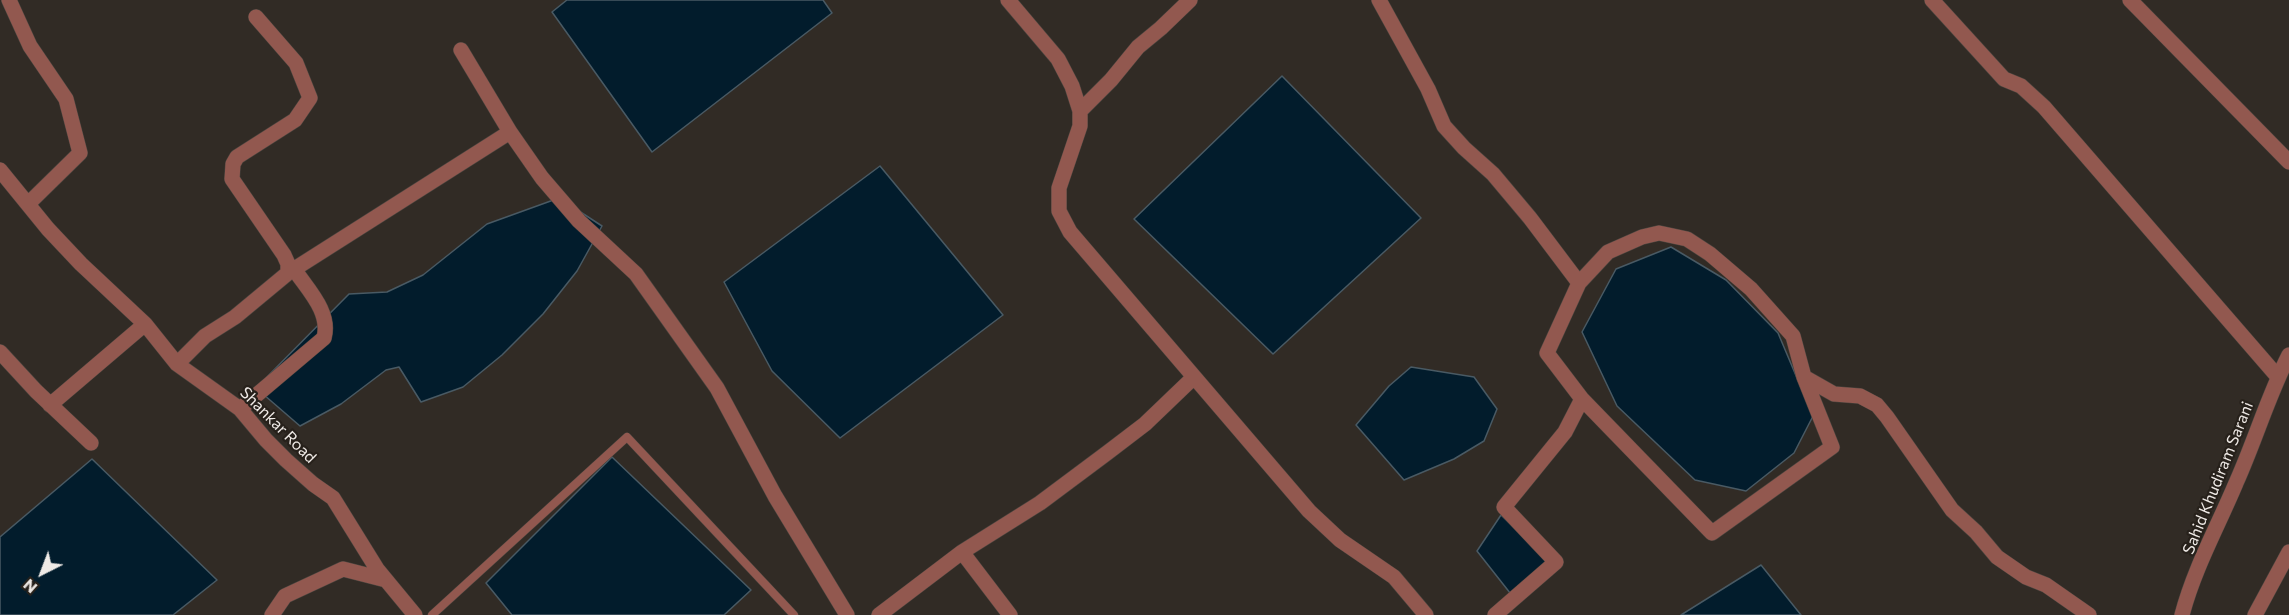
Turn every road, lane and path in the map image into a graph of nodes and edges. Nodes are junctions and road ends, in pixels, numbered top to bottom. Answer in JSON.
{"nodes":[{"id":1,"x":9,"y":0,"type":"edge"},
{"id":2,"x":1008,"y":0,"type":"edge"},
{"id":3,"x":1190,"y":0,"type":"edge"},
{"id":4,"x":1379,"y":0,"type":"edge"},
{"id":5,"x":1932,"y":0,"type":"edge"},
{"id":6,"x":2130,"y":0,"type":"edge"},
{"id":7,"x":256,"y":17,"type":"dead end"},
{"id":8,"x":461,"y":50,"type":"dead end"},
{"id":9,"x":1080,"y":111,"type":"junction"},
{"id":10,"x":510,"y":132,"type":"junction"},
{"id":11,"x":2289,"y":162,"type":"edge"},
{"id":12,"x":0,"y":170,"type":"edge"},
{"id":13,"x":28,"y":204,"type":"junction"},
{"id":14,"x":291,"y":271,"type":"junction"},
{"id":15,"x":1579,"y":282,"type":"junction"},
{"id":16,"x":145,"y":324,"type":"junction"},
{"id":17,"x":0,"y":352,"type":"edge"},
{"id":18,"x":2289,"y":355,"type":"edge"},
{"id":19,"x":177,"y":364,"type":"junction"},
{"id":20,"x":1194,"y":377,"type":"junction"},
{"id":21,"x":1804,"y":377,"type":"junction"},
{"id":22,"x":2278,"y":377,"type":"junction"},
{"id":23,"x":1582,"y":399,"type":"junction"},
{"id":24,"x":50,"y":405,"type":"junction"},
{"id":25,"x":240,"y":409,"type":"junction"},
{"id":26,"x":91,"y":443,"type":"dead end"},
{"id":27,"x":962,"y":552,"type":"junction"},
{"id":28,"x":2289,"y":552,"type":"edge"},
{"id":29,"x":386,"y":580,"type":"junction"},
{"id":30,"x":410,"y":614,"type":"edge"},
{"id":31,"x":272,"y":615,"type":"edge"},
{"id":32,"x":432,"y":615,"type":"edge"},
{"id":33,"x":794,"y":615,"type":"edge"},
{"id":34,"x":847,"y":615,"type":"edge"},
{"id":35,"x":879,"y":615,"type":"edge"},
{"id":36,"x":1010,"y":615,"type":"edge"},
{"id":37,"x":1426,"y":615,"type":"edge"},
{"id":38,"x":1495,"y":615,"type":"edge"},
{"id":39,"x":2089,"y":615,"type":"edge"},
{"id":40,"x":2182,"y":615,"type":"edge"},
{"id":41,"x":2255,"y":615,"type":"edge"}],
"edges":[{"from":1,"to":13,"type":"street"},
{"from":2,"to":9,"type":"street"},
{"from":3,"to":9,"type":"street"},
{"from":4,"to":15,"type":"street"},
{"from":5,"to":22,"type":"street"},
{"from":6,"to":11,"type":"street"},
{"from":7,"to":14,"type":"street"},
{"from":8,"to":10,"type":"street"},
{"from":9,"to":20,"type":"street"},
{"from":10,"to":14,"type":"street"},
{"from":10,"to":34,"type":"street"},
{"from":12,"to":13,"type":"street","name":"Shankar Road"},
{"from":13,"to":16,"type":"street","name":"Shankar Road"},
{"from":14,"to":19,"type":"street"},
{"from":14,"to":25,"type":"street"},
{"from":15,"to":21,"type":"street"},
{"from":15,"to":23,"type":"street"},
{"from":16,"to":19,"type":"street","name":"Shankar Road"},
{"from":16,"to":24,"type":"street"},
{"from":17,"to":24,"type":"street"},
{"from":18,"to":22,"type":"street","name":"Sahid Khudiram Sarani"},
{"from":19,"to":25,"type":"street","name":"Shankar Road"},
{"from":20,"to":27,"type":"street"},
{"from":20,"to":37,"type":"street"},
{"from":21,"to":23,"type":"street"},
{"from":21,"to":39,"type":"street"},
{"from":22,"to":40,"type":"street","name":"Sahid Khudiram Sarani"},
{"from":23,"to":38,"type":"street"},
{"from":24,"to":26,"type":"street"},
{"from":25,"to":29,"type":"street","name":"Shankar Road"},
{"from":27,"to":35,"type":"street"},
{"from":27,"to":36,"type":"street"},
{"from":28,"to":41,"type":"street"},
{"from":29,"to":30,"type":"street","name":"Shankar Road"},
{"from":29,"to":31,"type":"street"},
{"from":32,"to":33,"type":"lane"}]}
